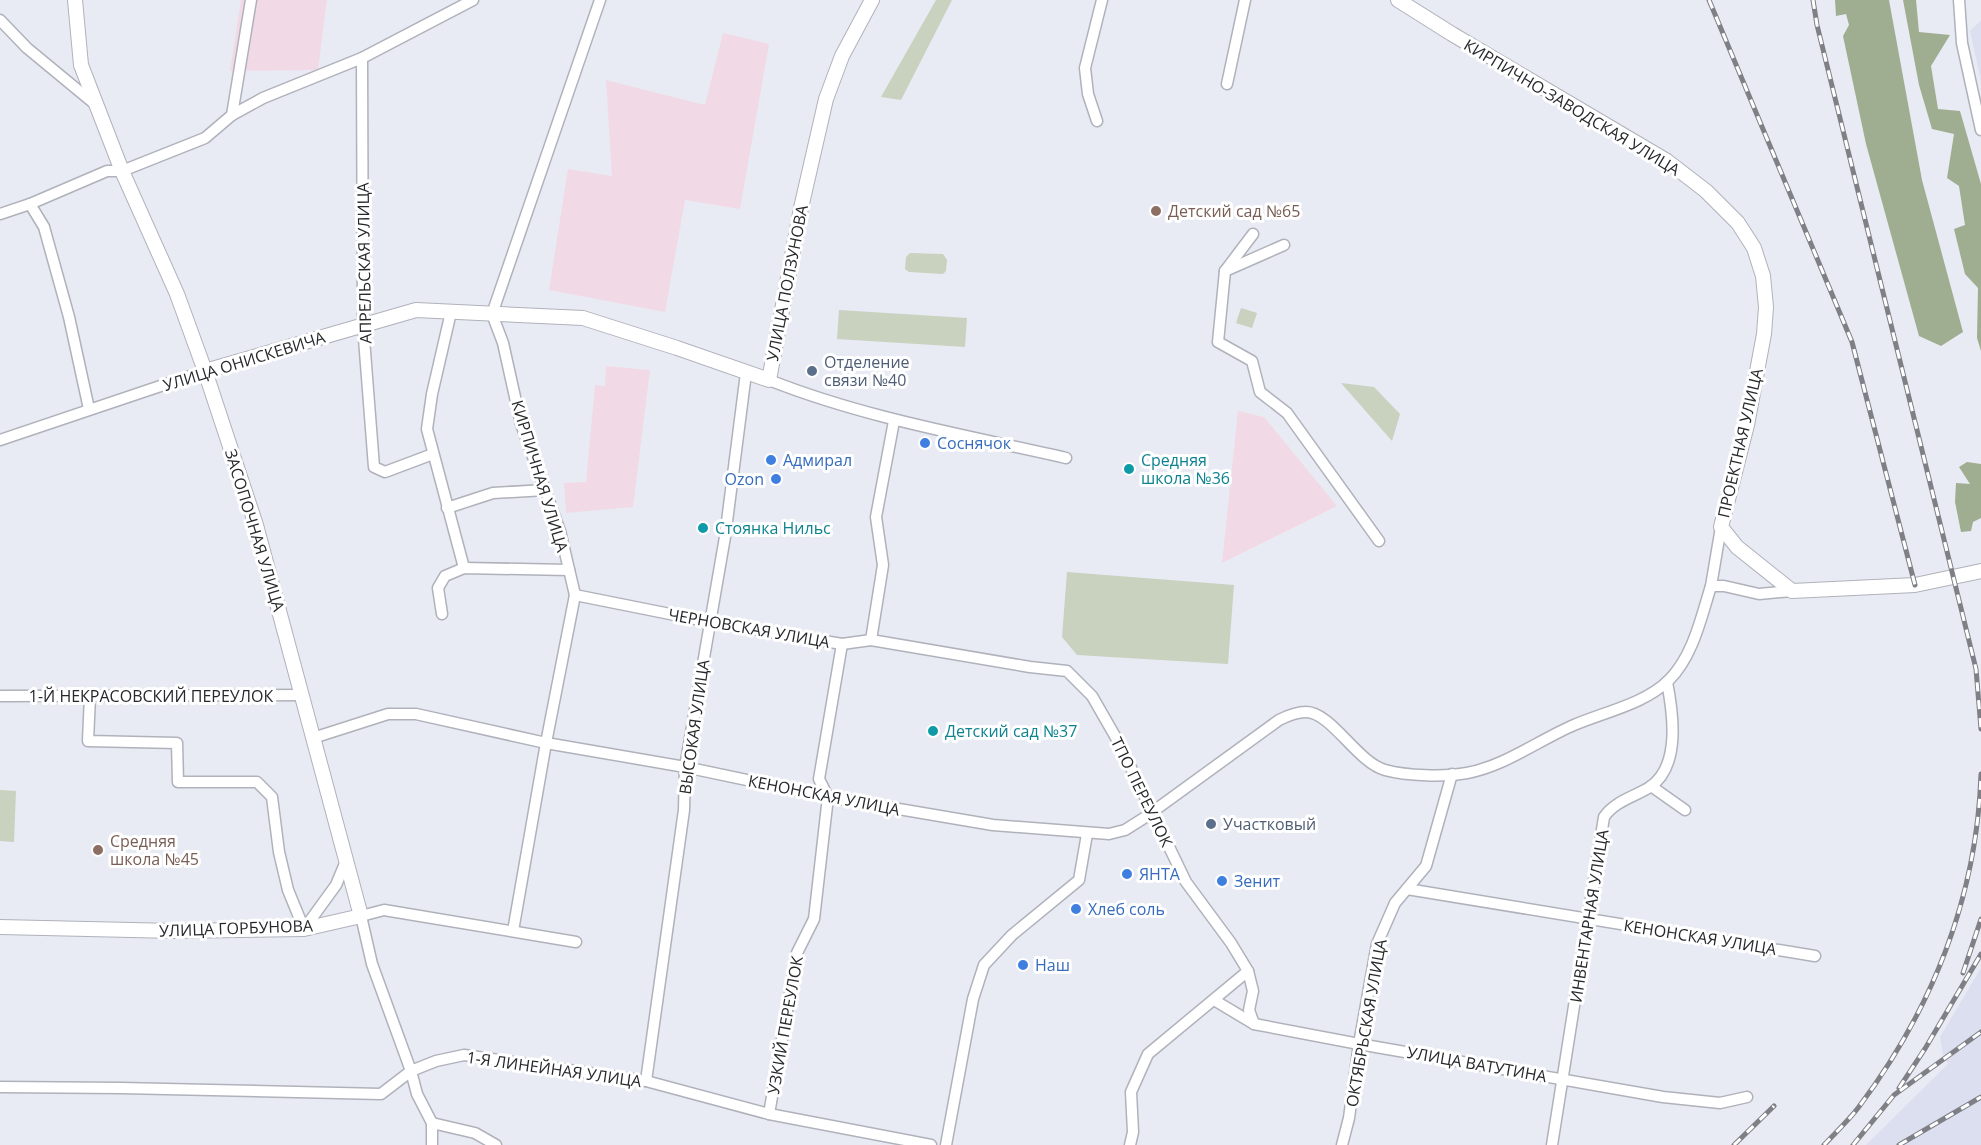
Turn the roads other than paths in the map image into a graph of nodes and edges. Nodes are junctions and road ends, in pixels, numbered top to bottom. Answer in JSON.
{"nodes":[{"id":1,"x":75,"y":0,"type":"edge"},
{"id":2,"x":251,"y":0,"type":"edge"},
{"id":3,"x":473,"y":0,"type":"edge"},
{"id":4,"x":600,"y":0,"type":"edge"},
{"id":5,"x":872,"y":0,"type":"edge"},
{"id":6,"x":1102,"y":0,"type":"edge"},
{"id":7,"x":1245,"y":0,"type":"edge"},
{"id":8,"x":1398,"y":0,"type":"edge"},
{"id":9,"x":1959,"y":0,"type":"edge"},
{"id":10,"x":0,"y":20,"type":"edge"},
{"id":11,"x":362,"y":58,"type":"junction"},
{"id":12,"x":1227,"y":84,"type":"dead end"},
{"id":13,"x":97,"y":105,"type":"junction"},
{"id":14,"x":232,"y":114,"type":"junction"},
{"id":15,"x":1096,"y":121,"type":"dead end"},
{"id":16,"x":1981,"y":130,"type":"edge"},
{"id":17,"x":122,"y":171,"type":"junction"},
{"id":18,"x":30,"y":204,"type":"junction"},
{"id":19,"x":0,"y":214,"type":"edge"},
{"id":20,"x":1738,"y":223,"type":"joint"},
{"id":21,"x":1253,"y":234,"type":"dead end"},
{"id":22,"x":1284,"y":245,"type":"dead end"},
{"id":23,"x":1225,"y":271,"type":"junction"},
{"id":24,"x":451,"y":312,"type":"junction"},
{"id":25,"x":492,"y":314,"type":"junction"},
{"id":26,"x":363,"y":326,"type":"junction"},
{"id":27,"x":205,"y":371,"type":"junction"},
{"id":28,"x":746,"y":373,"type":"junction"},
{"id":29,"x":769,"y":380,"type":"junction"},
{"id":30,"x":89,"y":409,"type":"junction"},
{"id":31,"x":894,"y":421,"type":"junction"},
{"id":32,"x":0,"y":440,"type":"edge"},
{"id":33,"x":434,"y":454,"type":"junction"},
{"id":34,"x":1066,"y":458,"type":"dead end"},
{"id":35,"x":545,"y":490,"type":"junction"},
{"id":36,"x":447,"y":508,"type":"junction"},
{"id":37,"x":1721,"y":527,"type":"junction"},
{"id":38,"x":1378,"y":541,"type":"dead end"},
{"id":39,"x":464,"y":568,"type":"junction"},
{"id":40,"x":569,"y":570,"type":"junction"},
{"id":41,"x":1981,"y":571,"type":"edge"},
{"id":42,"x":1711,"y":586,"type":"junction"},
{"id":43,"x":1792,"y":591,"type":"junction"},
{"id":44,"x":575,"y":596,"type":"junction"},
{"id":45,"x":442,"y":614,"type":"dead end"},
{"id":46,"x":710,"y":622,"type":"junction"},
{"id":47,"x":871,"y":640,"type":"junction"},
{"id":48,"x":842,"y":644,"type":"junction"},
{"id":49,"x":1030,"y":667,"type":"joint"},
{"id":50,"x":1667,"y":682,"type":"junction"},
{"id":51,"x":302,"y":695,"type":"junction"},
{"id":52,"x":0,"y":696,"type":"edge"},
{"id":53,"x":90,"y":696,"type":"junction"},
{"id":54,"x":313,"y":738,"type":"junction"},
{"id":55,"x":546,"y":743,"type":"junction"},
{"id":56,"x":685,"y":767,"type":"junction"},
{"id":57,"x":1452,"y":774,"type":"junction"},
{"id":58,"x":1651,"y":786,"type":"junction"},
{"id":59,"x":828,"y":797,"type":"junction"},
{"id":60,"x":1685,"y":810,"type":"dead end"},
{"id":61,"x":1152,"y":813,"type":"junction"},
{"id":62,"x":1087,"y":834,"type":"junction"},
{"id":63,"x":346,"y":861,"type":"junction"},
{"id":64,"x":1407,"y":889,"type":"junction"},
{"id":65,"x":361,"y":916,"type":"junction"},
{"id":66,"x":1588,"y":918,"type":"junction"},
{"id":67,"x":0,"y":927,"type":"edge"},
{"id":68,"x":304,"y":929,"type":"junction"},
{"id":69,"x":513,"y":931,"type":"junction"},
{"id":70,"x":576,"y":942,"type":"dead end"},
{"id":71,"x":1815,"y":956,"type":"dead end"},
{"id":72,"x":1248,"y":971,"type":"junction"},
{"id":73,"x":1214,"y":1000,"type":"junction"},
{"id":74,"x":1254,"y":1024,"type":"junction"},
{"id":75,"x":1359,"y":1044,"type":"junction"},
{"id":76,"x":411,"y":1071,"type":"junction"},
{"id":77,"x":1563,"y":1078,"type":"junction"},
{"id":78,"x":646,"y":1081,"type":"junction"},
{"id":79,"x":0,"y":1087,"type":"edge"},
{"id":80,"x":1747,"y":1097,"type":"dead end"},
{"id":81,"x":770,"y":1114,"type":"junction"},
{"id":82,"x":432,"y":1123,"type":"junction"},
{"id":83,"x":432,"y":1145,"type":"edge"},
{"id":84,"x":496,"y":1145,"type":"edge"},
{"id":85,"x":931,"y":1145,"type":"edge"},
{"id":86,"x":946,"y":1145,"type":"edge"},
{"id":87,"x":1130,"y":1145,"type":"edge"},
{"id":88,"x":1342,"y":1145,"type":"edge"},
{"id":89,"x":1552,"y":1145,"type":"edge"}],
"edges":[{"from":1,"to":13,"type":"street","name":"ЗАСОПОЧНАЯ УЛИЦА"},
{"from":2,"to":14,"type":"street"},
{"from":3,"to":11,"type":"street"},
{"from":4,"to":25,"type":"street"},
{"from":5,"to":29,"type":"street","name":"УЛИЦА ПОЛЗУНОВА"},
{"from":6,"to":15,"type":"street"},
{"from":7,"to":12,"type":"street"},
{"from":8,"to":20,"type":"street","name":"КИРПИЧНО-ЗАВОДСКАЯ УЛИЦА"},
{"from":9,"to":16,"type":"street"},
{"from":10,"to":13,"type":"street"},
{"from":11,"to":14,"type":"street"},
{"from":11,"to":26,"type":"street","name":"АПРЕЛЬСКАЯ УЛИЦА"},
{"from":13,"to":17,"type":"street","name":"ЗАСОПОЧНАЯ УЛИЦА"},
{"from":14,"to":17,"type":"street"},
{"from":17,"to":18,"type":"street"},
{"from":17,"to":27,"type":"street","name":"ЗАСОПОЧНАЯ УЛИЦА"},
{"from":18,"to":19,"type":"street"},
{"from":18,"to":30,"type":"street"},
{"from":20,"to":37,"type":"street","name":"ПРОЕКТНАЯ УЛИЦА"},
{"from":21,"to":23,"type":"street"},
{"from":22,"to":23,"type":"street"},
{"from":23,"to":38,"type":"street"},
{"from":24,"to":25,"type":"street","name":"УЛИЦА ОНИСКЕВИЧА"},
{"from":24,"to":26,"type":"street","name":"УЛИЦА ОНИСКЕВИЧА"},
{"from":24,"to":33,"type":"street"},
{"from":25,"to":28,"type":"street","name":"УЛИЦА ОНИСКЕВИЧА"},
{"from":25,"to":35,"type":"street","name":"КИРПИЧНАЯ УЛИЦА"},
{"from":26,"to":27,"type":"street","name":"УЛИЦА ОНИСКЕВИЧА"},
{"from":26,"to":33,"type":"street","name":"АПРЕЛЬСКАЯ УЛИЦА"},
{"from":27,"to":30,"type":"street","name":"УЛИЦА ОНИСКЕВИЧА"},
{"from":27,"to":51,"type":"street","name":"ЗАСОПОЧНАЯ УЛИЦА"},
{"from":28,"to":29,"type":"street","name":"УЛИЦА ОНИСКЕВИЧА"},
{"from":28,"to":46,"type":"street","name":"ВЫСОКАЯ УЛИЦА"},
{"from":29,"to":31,"type":"street","name":"УЛИЦА ПОЛЗУНОВА"},
{"from":30,"to":32,"type":"street","name":"УЛИЦА ОНИСКЕВИЧА"},
{"from":31,"to":34,"type":"street","name":"УЛИЦА ПОЛЗУНОВА"},
{"from":31,"to":47,"type":"street"},
{"from":33,"to":36,"type":"street"},
{"from":35,"to":36,"type":"street"},
{"from":35,"to":40,"type":"street","name":"КИРПИЧНАЯ УЛИЦА"},
{"from":36,"to":39,"type":"street"},
{"from":37,"to":42,"type":"street"},
{"from":37,"to":43,"type":"street","name":"ПРОЕКТНАЯ УЛИЦА"},
{"from":39,"to":40,"type":"street"},
{"from":39,"to":45,"type":"street"},
{"from":40,"to":44,"type":"street","name":"КИРПИЧНАЯ УЛИЦА"},
{"from":41,"to":43,"type":"street"},
{"from":42,"to":43,"type":"street"},
{"from":42,"to":50,"type":"street"},
{"from":44,"to":46,"type":"street","name":"ЧЕРНОВСКАЯ УЛИЦА"},
{"from":44,"to":55,"type":"street","name":"КИРПИЧНАЯ УЛИЦА"},
{"from":46,"to":48,"type":"street","name":"ЧЕРНОВСКАЯ УЛИЦА"},
{"from":46,"to":56,"type":"street","name":"ВЫСОКАЯ УЛИЦА"},
{"from":47,"to":48,"type":"street","name":"ЧЕРНОВСКАЯ УЛИЦА"},
{"from":47,"to":49,"type":"street","name":"ЧЕРНОВСКАЯ УЛИЦА"},
{"from":48,"to":59,"type":"street"},
{"from":49,"to":61,"type":"street","name":"ТПО ПЕРЕУЛОК"},
{"from":50,"to":57,"type":"street"},
{"from":50,"to":58,"type":"street","name":"ИНВЕНТАРНАЯ УЛИЦА"},
{"from":51,"to":53,"type":"street","name":"1-Й НЕКРАСОВСКИЙ ПЕРЕУЛОК"},
{"from":51,"to":54,"type":"street","name":"ЗАСОПОЧНАЯ УЛИЦА"},
{"from":52,"to":53,"type":"street","name":"1-Й НЕКРАСОВСКИЙ ПЕРЕУЛОК"},
{"from":53,"to":68,"type":"street"},
{"from":54,"to":55,"type":"street","name":"КЕНОНСКАЯ УЛИЦА"},
{"from":54,"to":63,"type":"street","name":"ЗАСОПОЧНАЯ УЛИЦА"},
{"from":55,"to":56,"type":"street","name":"КЕНОНСКАЯ УЛИЦА"},
{"from":55,"to":69,"type":"street","name":"КИРПИЧНАЯ УЛИЦА"},
{"from":56,"to":59,"type":"street","name":"КЕНОНСКАЯ УЛИЦА"},
{"from":56,"to":78,"type":"street","name":"ВЫСОКАЯ УЛИЦА"},
{"from":57,"to":61,"type":"street","name":"КЕНОНСКАЯ УЛИЦА"},
{"from":57,"to":64,"type":"street","name":"ОКТЯБРЬСКАЯ УЛИЦА"},
{"from":58,"to":60,"type":"street"},
{"from":58,"to":66,"type":"street","name":"ИНВЕНТАРНАЯ УЛИЦА"},
{"from":59,"to":62,"type":"street","name":"КЕНОНСКАЯ УЛИЦА"},
{"from":59,"to":81,"type":"street","name":"УЗКИЙ ПЕРЕУЛОК"},
{"from":61,"to":62,"type":"street","name":"КЕНОНСКАЯ УЛИЦА"},
{"from":61,"to":72,"type":"street","name":"ТПО ПЕРЕУЛОК"},
{"from":62,"to":86,"type":"street"},
{"from":63,"to":65,"type":"street","name":"ЗАСОПОЧНАЯ УЛИЦА"},
{"from":63,"to":68,"type":"street"},
{"from":64,"to":66,"type":"street","name":"КЕНОНСКАЯ УЛИЦА"},
{"from":64,"to":75,"type":"street","name":"ОКТЯБРЬСКАЯ УЛИЦА"},
{"from":65,"to":68,"type":"street","name":"УЛИЦА ГОРБУНОВА"},
{"from":65,"to":69,"type":"street","name":"УЛИЦА ГОРБУНОВА"},
{"from":65,"to":76,"type":"street","name":"ЗАСОПОЧНАЯ УЛИЦА"},
{"from":66,"to":71,"type":"street","name":"КЕНОНСКАЯ УЛИЦА"},
{"from":66,"to":77,"type":"street","name":"ИНВЕНТАРНАЯ УЛИЦА"},
{"from":67,"to":68,"type":"street","name":"УЛИЦА ГОРБУНОВА"},
{"from":69,"to":70,"type":"street","name":"УЛИЦА ГОРБУНОВА"},
{"from":72,"to":73,"type":"street"},
{"from":72,"to":74,"type":"street"},
{"from":73,"to":74,"type":"street","name":"УЛИЦА ВАТУТИНА"},
{"from":73,"to":87,"type":"street"},
{"from":74,"to":75,"type":"street","name":"УЛИЦА ВАТУТИНА"},
{"from":75,"to":77,"type":"street","name":"УЛИЦА ВАТУТИНА"},
{"from":75,"to":88,"type":"street","name":"ОКТЯБРЬСКАЯ УЛИЦА"},
{"from":76,"to":78,"type":"street","name":"1-Я ЛИНЕЙНАЯ УЛИЦА"},
{"from":76,"to":79,"type":"street","name":"1-Я ЛИНЕЙНАЯ УЛИЦА"},
{"from":76,"to":82,"type":"street","name":"ЗАСОПОЧНАЯ УЛИЦА"},
{"from":77,"to":80,"type":"street","name":"УЛИЦА ВАТУТИНА"},
{"from":77,"to":89,"type":"street","name":"ИНВЕНТАРНАЯ УЛИЦА"},
{"from":78,"to":81,"type":"street","name":"1-Я ЛИНЕЙНАЯ УЛИЦА"},
{"from":81,"to":85,"type":"street","name":"1-Я ЛИНЕЙНАЯ УЛИЦА"},
{"from":82,"to":83,"type":"street"},
{"from":82,"to":84,"type":"street"}]}
